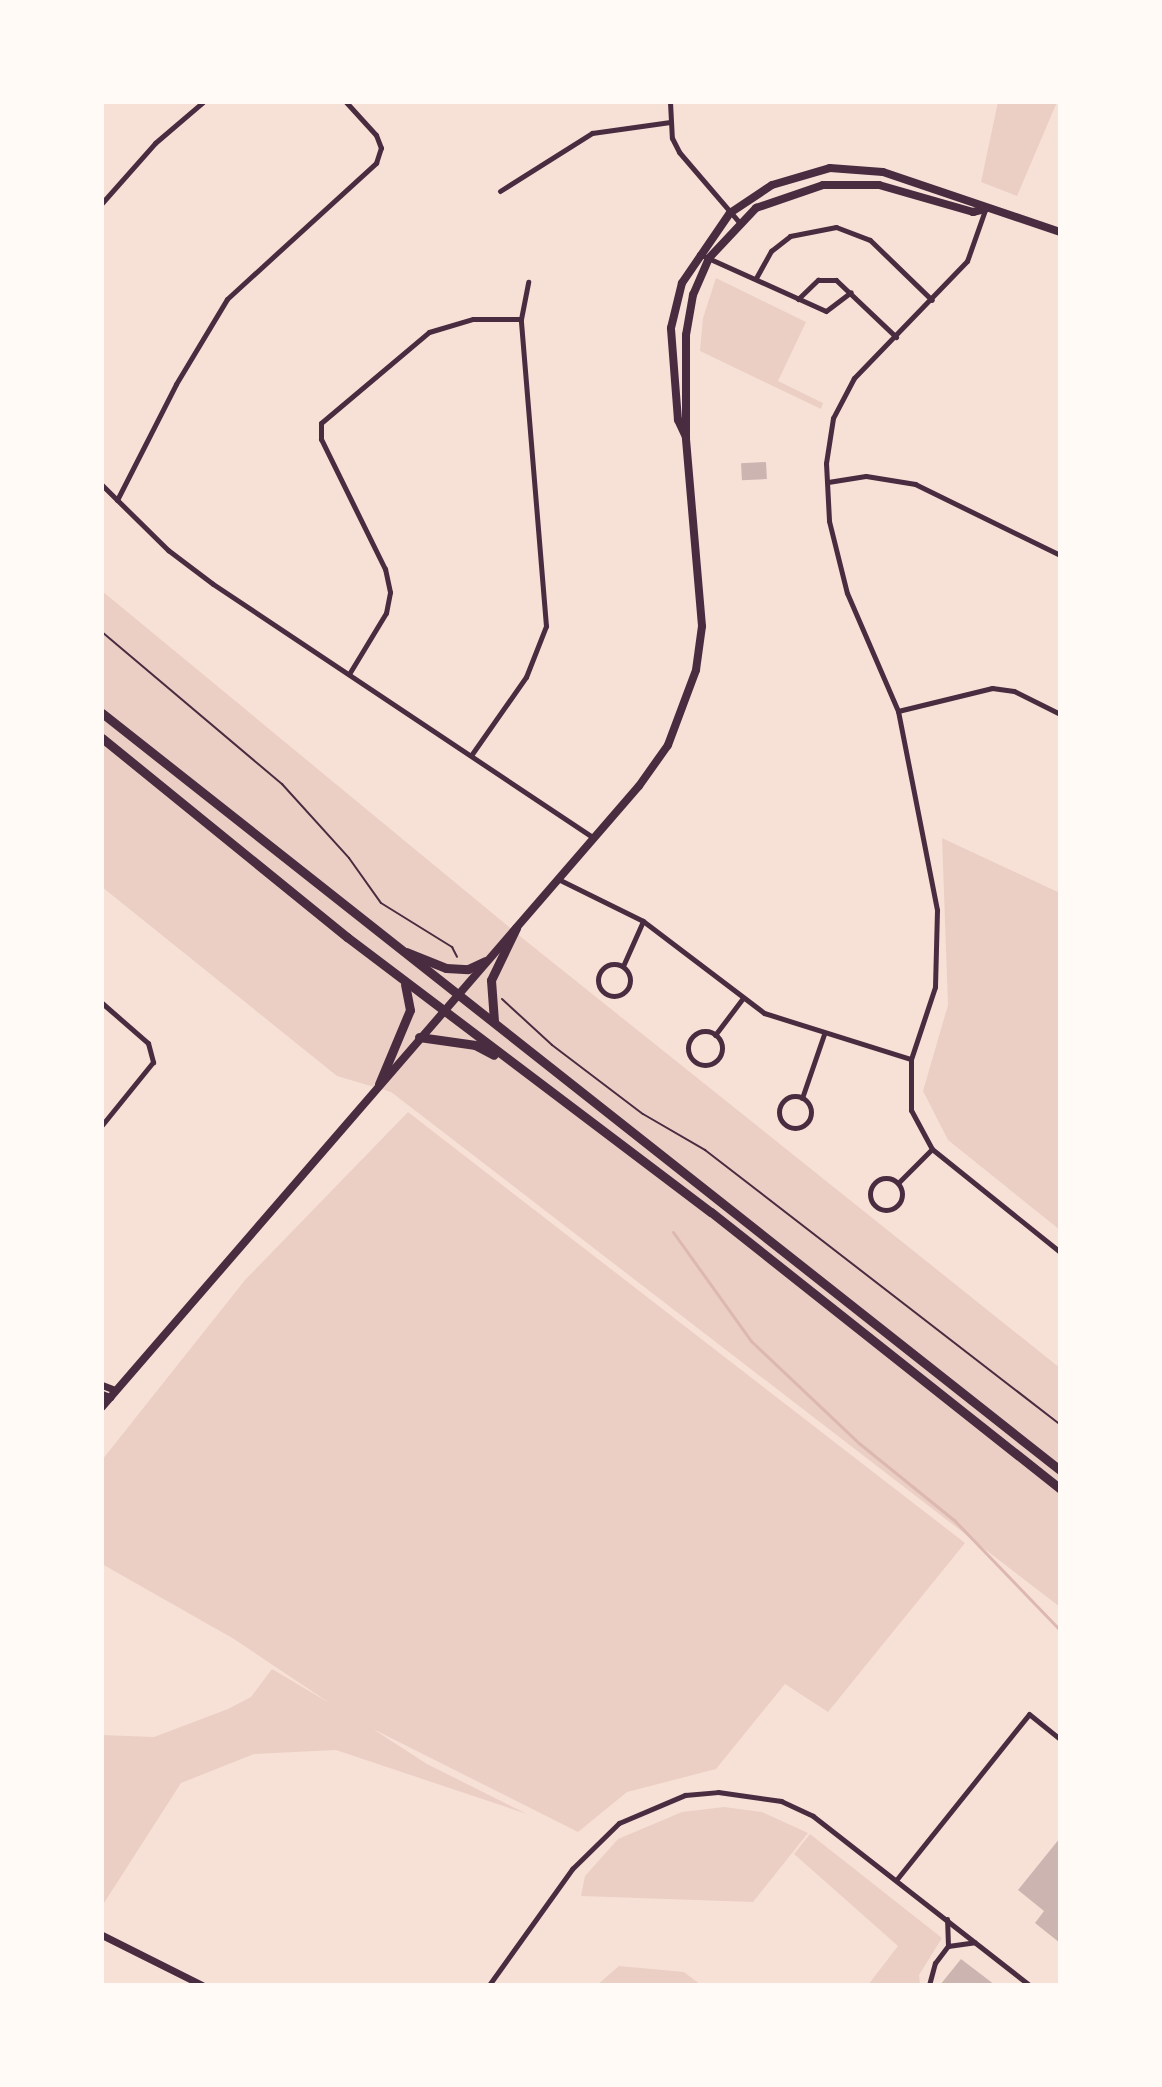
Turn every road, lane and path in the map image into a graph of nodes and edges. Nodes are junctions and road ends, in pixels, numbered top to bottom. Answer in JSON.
{"nodes":[{"id":1,"x":203,"y":102,"type":"edge"},
{"id":2,"x":346,"y":102,"type":"edge"},
{"id":3,"x":670,"y":102,"type":"edge"},
{"id":4,"x":670,"y":122,"type":"junction"},
{"id":5,"x":500,"y":191,"type":"dead end"},
{"id":6,"x":102,"y":203,"type":"edge"},
{"id":7,"x":985,"y":209,"type":"junction"},
{"id":8,"x":730,"y":213,"type":"junction"},
{"id":9,"x":739,"y":222,"type":"junction"},
{"id":10,"x":1060,"y":232,"type":"edge"},
{"id":11,"x":698,"y":253,"type":"junction"},
{"id":12,"x":709,"y":258,"type":"junction"},
{"id":13,"x":756,"y":278,"type":"junction"},
{"id":14,"x":528,"y":282,"type":"dead end"},
{"id":15,"x":851,"y":292,"type":"junction"},
{"id":16,"x":798,"y":299,"type":"junction"},
{"id":17,"x":932,"y":300,"type":"junction"},
{"id":18,"x":521,"y":319,"type":"junction"},
{"id":19,"x":896,"y":337,"type":"junction"},
{"id":20,"x":686,"y":438,"type":"junction"},
{"id":21,"x":828,"y":482,"type":"junction"},
{"id":22,"x":102,"y":485,"type":"edge"},
{"id":23,"x":117,"y":500,"type":"junction"},
{"id":24,"x":1060,"y":555,"type":"edge"},
{"id":25,"x":102,"y":632,"type":"edge"},
{"id":26,"x":349,"y":674,"type":"junction"},
{"id":27,"x":898,"y":711,"type":"junction"},
{"id":28,"x":102,"y":713,"type":"edge"},
{"id":29,"x":1060,"y":714,"type":"edge"},
{"id":30,"x":102,"y":738,"type":"edge"},
{"id":31,"x":472,"y":754,"type":"junction"},
{"id":32,"x":594,"y":838,"type":"junction"},
{"id":33,"x":558,"y":879,"type":"junction"},
{"id":34,"x":643,"y":921,"type":"junction"},
{"id":35,"x":516,"y":928,"type":"junction"},
{"id":36,"x":396,"y":948,"type":"junction"},
{"id":37,"x":458,"y":960,"type":"dead end"},
{"id":38,"x":485,"y":961,"type":"junction"},
{"id":39,"x":623,"y":966,"type":"junction"},
{"id":40,"x":402,"y":979,"type":"junction"},
{"id":41,"x":456,"y":994,"type":"junction"},
{"id":42,"x":496,"y":997,"type":"dead end"},
{"id":43,"x":743,"y":998,"type":"junction"},
{"id":44,"x":102,"y":1003,"type":"edge"},
{"id":45,"x":442,"y":1010,"type":"junction"},
{"id":46,"x":496,"y":1025,"type":"junction"},
{"id":47,"x":824,"y":1034,"type":"junction"},
{"id":48,"x":715,"y":1035,"type":"junction"},
{"id":49,"x":419,"y":1037,"type":"junction"},
{"id":50,"x":911,"y":1059,"type":"junction"},
{"id":51,"x":512,"y":1064,"type":"junction"},
{"id":52,"x":379,"y":1084,"type":"junction"},
{"id":53,"x":802,"y":1098,"type":"junction"},
{"id":54,"x":102,"y":1125,"type":"edge"},
{"id":55,"x":932,"y":1149,"type":"junction"},
{"id":56,"x":898,"y":1183,"type":"junction"},
{"id":57,"x":1060,"y":1252,"type":"edge"},
{"id":58,"x":102,"y":1385,"type":"edge"},
{"id":59,"x":109,"y":1394,"type":"edge"},
{"id":60,"x":102,"y":1407,"type":"edge"},
{"id":61,"x":1060,"y":1424,"type":"edge"},
{"id":62,"x":1060,"y":1470,"type":"edge"},
{"id":63,"x":1060,"y":1489,"type":"edge"},
{"id":64,"x":1060,"y":1739,"type":"edge"},
{"id":65,"x":897,"y":1879,"type":"junction"},
{"id":66,"x":947,"y":1919,"type":"junction"},
{"id":67,"x":102,"y":1935,"type":"edge"},
{"id":68,"x":976,"y":1942,"type":"junction"},
{"id":69,"x":948,"y":1946,"type":"junction"},
{"id":70,"x":202,"y":1985,"type":"edge"},
{"id":71,"x":489,"y":1985,"type":"edge"},
{"id":72,"x":929,"y":1985,"type":"edge"},
{"id":73,"x":1029,"y":1985,"type":"edge"}],
"edges":[{"from":1,"to":6,"type":"street"},
{"from":2,"to":23,"type":"street"},
{"from":3,"to":4,"type":"street"},
{"from":4,"to":5,"type":"street"},
{"from":4,"to":8,"type":"street"},
{"from":7,"to":8,"type":"main road"},
{"from":7,"to":9,"type":"main road"},
{"from":7,"to":10,"type":"main road"},
{"from":7,"to":17,"type":"street"},
{"from":8,"to":9,"type":"street"},
{"from":8,"to":11,"type":"main road"},
{"from":9,"to":12,"type":"main road"},
{"from":11,"to":12,"type":"street"},
{"from":11,"to":20,"type":"main road"},
{"from":12,"to":13,"type":"street"},
{"from":12,"to":20,"type":"main road"},
{"from":13,"to":16,"type":"street"},
{"from":13,"to":17,"type":"street"},
{"from":14,"to":18,"type":"street"},
{"from":15,"to":16,"type":"street"},
{"from":15,"to":16,"type":"street"},
{"from":15,"to":19,"type":"street"},
{"from":17,"to":19,"type":"street"},
{"from":18,"to":26,"type":"street"},
{"from":18,"to":31,"type":"street"},
{"from":19,"to":21,"type":"street"},
{"from":20,"to":32,"type":"main road"},
{"from":21,"to":24,"type":"street"},
{"from":21,"to":27,"type":"street"},
{"from":22,"to":23,"type":"street"},
{"from":23,"to":26,"type":"street"},
{"from":25,"to":37,"type":"path"},
{"from":26,"to":31,"type":"street"},
{"from":27,"to":29,"type":"street"},
{"from":27,"to":50,"type":"street"},
{"from":28,"to":36,"type":"main road"},
{"from":30,"to":40,"type":"main road"},
{"from":31,"to":32,"type":"street"},
{"from":32,"to":33,"type":"main road"},
{"from":33,"to":34,"type":"street"},
{"from":33,"to":35,"type":"main road"},
{"from":34,"to":39,"type":"street"},
{"from":34,"to":43,"type":"street"},
{"from":35,"to":38,"type":"main road"},
{"from":35,"to":46,"type":"main road"},
{"from":36,"to":38,"type":"main road"},
{"from":36,"to":41,"type":"main road"},
{"from":38,"to":41,"type":"main road"},
{"from":39,"to":39,"type":"street"},
{"from":40,"to":45,"type":"main road"},
{"from":40,"to":52,"type":"main road"},
{"from":41,"to":45,"type":"main road"},
{"from":41,"to":46,"type":"main road"},
{"from":42,"to":61,"type":"path"},
{"from":43,"to":47,"type":"street"},
{"from":43,"to":48,"type":"street"},
{"from":44,"to":54,"type":"street"},
{"from":45,"to":49,"type":"main road"},
{"from":45,"to":51,"type":"main road"},
{"from":46,"to":62,"type":"main road"},
{"from":47,"to":50,"type":"street"},
{"from":47,"to":53,"type":"street"},
{"from":48,"to":48,"type":"street"},
{"from":49,"to":51,"type":"main road"},
{"from":49,"to":52,"type":"main road"},
{"from":50,"to":55,"type":"street"},
{"from":51,"to":63,"type":"main road"},
{"from":52,"to":59,"type":"main road"},
{"from":53,"to":53,"type":"street"},
{"from":55,"to":56,"type":"street"},
{"from":55,"to":57,"type":"street"},
{"from":56,"to":56,"type":"street"},
{"from":58,"to":59,"type":"street"},
{"from":59,"to":60,"type":"main road"},
{"from":64,"to":65,"type":"street"},
{"from":65,"to":66,"type":"street"},
{"from":65,"to":71,"type":"street"},
{"from":66,"to":68,"type":"street"},
{"from":66,"to":69,"type":"street"},
{"from":67,"to":70,"type":"street"},
{"from":68,"to":69,"type":"street"},
{"from":68,"to":73,"type":"street"},
{"from":69,"to":72,"type":"street"}]}
